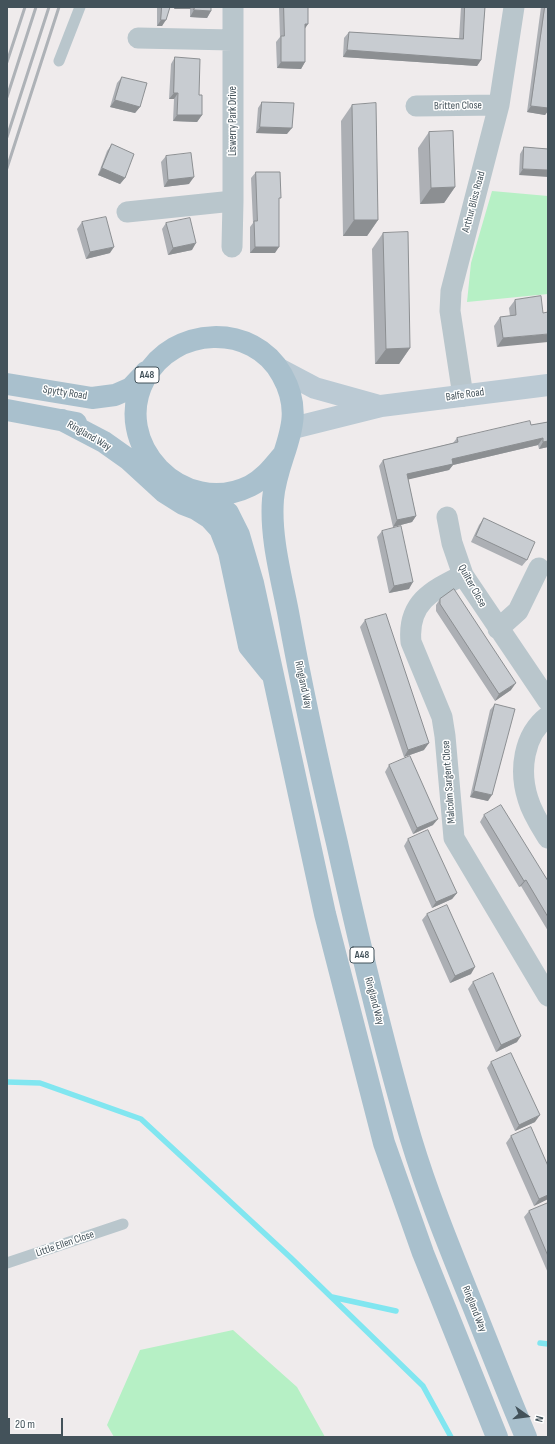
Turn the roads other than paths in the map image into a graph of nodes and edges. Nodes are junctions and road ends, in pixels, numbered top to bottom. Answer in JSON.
{"nodes":[{"id":1,"x":80,"y":7,"type":"edge"},
{"id":2,"x":233,"y":7,"type":"edge"},
{"id":3,"x":514,"y":7,"type":"edge"},
{"id":4,"x":138,"y":38,"type":"dead end"},
{"id":5,"x":232,"y":40,"type":"junction"},
{"id":6,"x":59,"y":61,"type":"dead end"},
{"id":7,"x":499,"y":105,"type":"junction"},
{"id":8,"x":416,"y":106,"type":"dead end"},
{"id":9,"x":233,"y":201,"type":"junction"},
{"id":10,"x":127,"y":212,"type":"dead end"},
{"id":11,"x":232,"y":247,"type":"dead end"},
{"id":12,"x":158,"y":360,"type":"junction"},
{"id":13,"x":280,"y":369,"type":"junction"},
{"id":14,"x":7,"y":384,"type":"edge"},
{"id":15,"x":548,"y":384,"type":"edge"},
{"id":16,"x":463,"y":396,"type":"junction"},
{"id":17,"x":381,"y":406,"type":"junction"},
{"id":18,"x":7,"y":410,"type":"edge"},
{"id":19,"x":62,"y":420,"type":"junction"},
{"id":20,"x":293,"y":428,"type":"junction"},
{"id":21,"x":143,"y":448,"type":"junction"},
{"id":22,"x":283,"y":455,"type":"junction"},
{"id":23,"x":204,"y":493,"type":"junction"},
{"id":24,"x":448,"y":517,"type":"dead end"},
{"id":25,"x":539,"y":568,"type":"dead end"},
{"id":26,"x":463,"y":575,"type":"junction"},
{"id":27,"x":498,"y":629,"type":"junction"},
{"id":28,"x":272,"y":674,"type":"junction"},
{"id":29,"x":548,"y":701,"type":"edge"},
{"id":30,"x":548,"y":716,"type":"edge"},
{"id":31,"x":548,"y":838,"type":"edge"},
{"id":32,"x":548,"y":996,"type":"edge"},
{"id":33,"x":123,"y":1224,"type":"dead end"},
{"id":34,"x":7,"y":1263,"type":"edge"},
{"id":35,"x":497,"y":1437,"type":"edge"},
{"id":36,"x":526,"y":1437,"type":"edge"}],
"edges":[{"from":1,"to":6,"type":"lane"},
{"from":2,"to":5,"type":"street","name":"Liswerry Park Drive"},
{"from":3,"to":7,"type":"street","name":"Arthur Bliss Road"},
{"from":4,"to":5,"type":"street"},
{"from":5,"to":9,"type":"street","name":"Liswerry Park Drive"},
{"from":7,"to":8,"type":"street","name":"Britten Close"},
{"from":7,"to":16,"type":"street","name":"Arthur Bliss Road"},
{"from":9,"to":10,"type":"street"},
{"from":9,"to":11,"type":"street","name":"Liswerry Park Drive"},
{"from":12,"to":13,"type":"main road","name":"Balfe Road","number":"A48"},
{"from":12,"to":14,"type":"main road","name":"Spytty Road","number":"A48"},
{"from":12,"to":21,"type":"main road","name":"Balfe Road","number":"A48"},
{"from":13,"to":17,"type":"street","name":"Balfe Road"},
{"from":13,"to":20,"type":"main road","name":"Balfe Road","number":"A48"},
{"from":15,"to":16,"type":"street","name":"Balfe Road"},
{"from":16,"to":17,"type":"street","name":"Balfe Road"},
{"from":17,"to":20,"type":"street","name":"Balfe Road"},
{"from":18,"to":19,"type":"main road","number":"A48"},
{"from":19,"to":21,"type":"main road","number":"A48"},
{"from":19,"to":28,"type":"main road","name":"Ringland Way","number":"A48"},
{"from":20,"to":22,"type":"main road","name":"Balfe Road","number":"A48"},
{"from":21,"to":23,"type":"main road","name":"Balfe Road","number":"A48"},
{"from":22,"to":23,"type":"main road","name":"Balfe Road","number":"A48"},
{"from":22,"to":36,"type":"main road","name":"Ringland Way","number":"A48"},
{"from":23,"to":28,"type":"main road","name":"Ringland Way","number":"A48"},
{"from":24,"to":26,"type":"street","name":"Quilter Close"},
{"from":25,"to":27,"type":"street"},
{"from":26,"to":27,"type":"street","name":"Quilter Close"},
{"from":26,"to":32,"type":"street","name":"Malcolm Sargent Close"},
{"from":27,"to":29,"type":"street","name":"Quilter Close"},
{"from":28,"to":35,"type":"main road","name":"Ringland Way","number":"A48"},
{"from":30,"to":31,"type":"street"},
{"from":33,"to":34,"type":"lane","name":"Little Ellen Close"}]}
